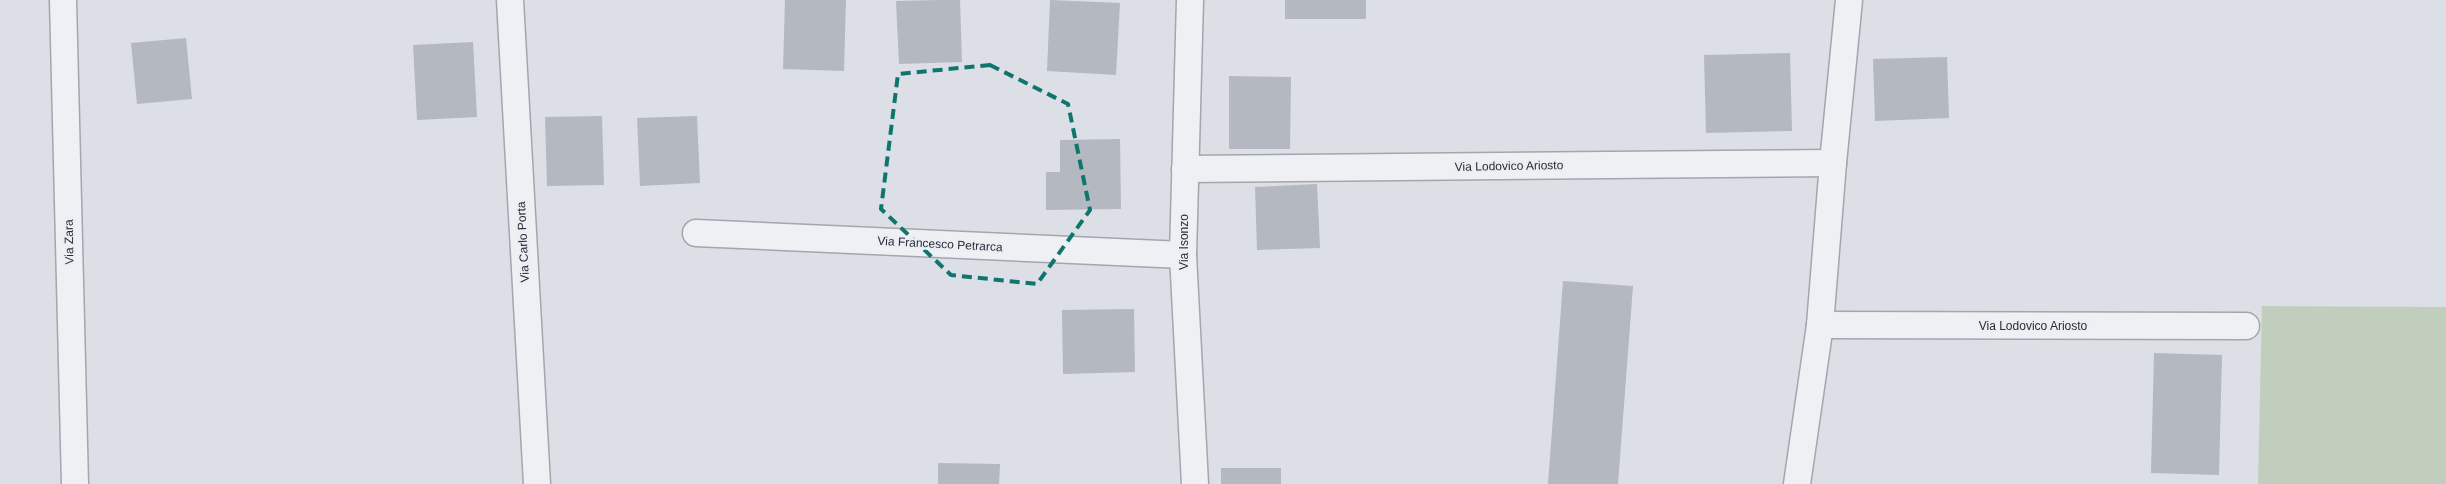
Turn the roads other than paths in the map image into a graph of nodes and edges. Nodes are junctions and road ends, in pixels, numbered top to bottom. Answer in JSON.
{"nodes":[{"id":1,"x":63,"y":0,"type":"edge"},
{"id":2,"x":510,"y":0,"type":"edge"},
{"id":3,"x":1190,"y":0,"type":"edge"},
{"id":4,"x":1849,"y":0,"type":"edge"},
{"id":5,"x":1833,"y":163,"type":"junction"},
{"id":6,"x":1185,"y":169,"type":"junction"},
{"id":7,"x":696,"y":233,"type":"dead end"},
{"id":8,"x":1183,"y":256,"type":"junction"},
{"id":9,"x":1820,"y":326,"type":"junction"},
{"id":10,"x":2246,"y":326,"type":"dead end"},
{"id":11,"x":74,"y":484,"type":"edge"},
{"id":12,"x":537,"y":484,"type":"edge"},
{"id":13,"x":1195,"y":484,"type":"edge"},
{"id":14,"x":1797,"y":484,"type":"edge"}],
"edges":[{"from":1,"to":11,"type":"street","name":"Via Zara"},
{"from":2,"to":12,"type":"street","name":"Via Carlo Porta"},
{"from":3,"to":6,"type":"street","name":"Via Isonzo"},
{"from":4,"to":5,"type":"street"},
{"from":5,"to":6,"type":"street","name":"Via Lodovico Ariosto"},
{"from":5,"to":9,"type":"street"},
{"from":6,"to":8,"type":"street","name":"Via Isonzo"},
{"from":7,"to":8,"type":"street","name":"Via Francesco Petrarca"},
{"from":8,"to":13,"type":"street","name":"Via Isonzo"},
{"from":9,"to":10,"type":"street","name":"Via Lodovico Ariosto"},
{"from":9,"to":14,"type":"street"}]}
